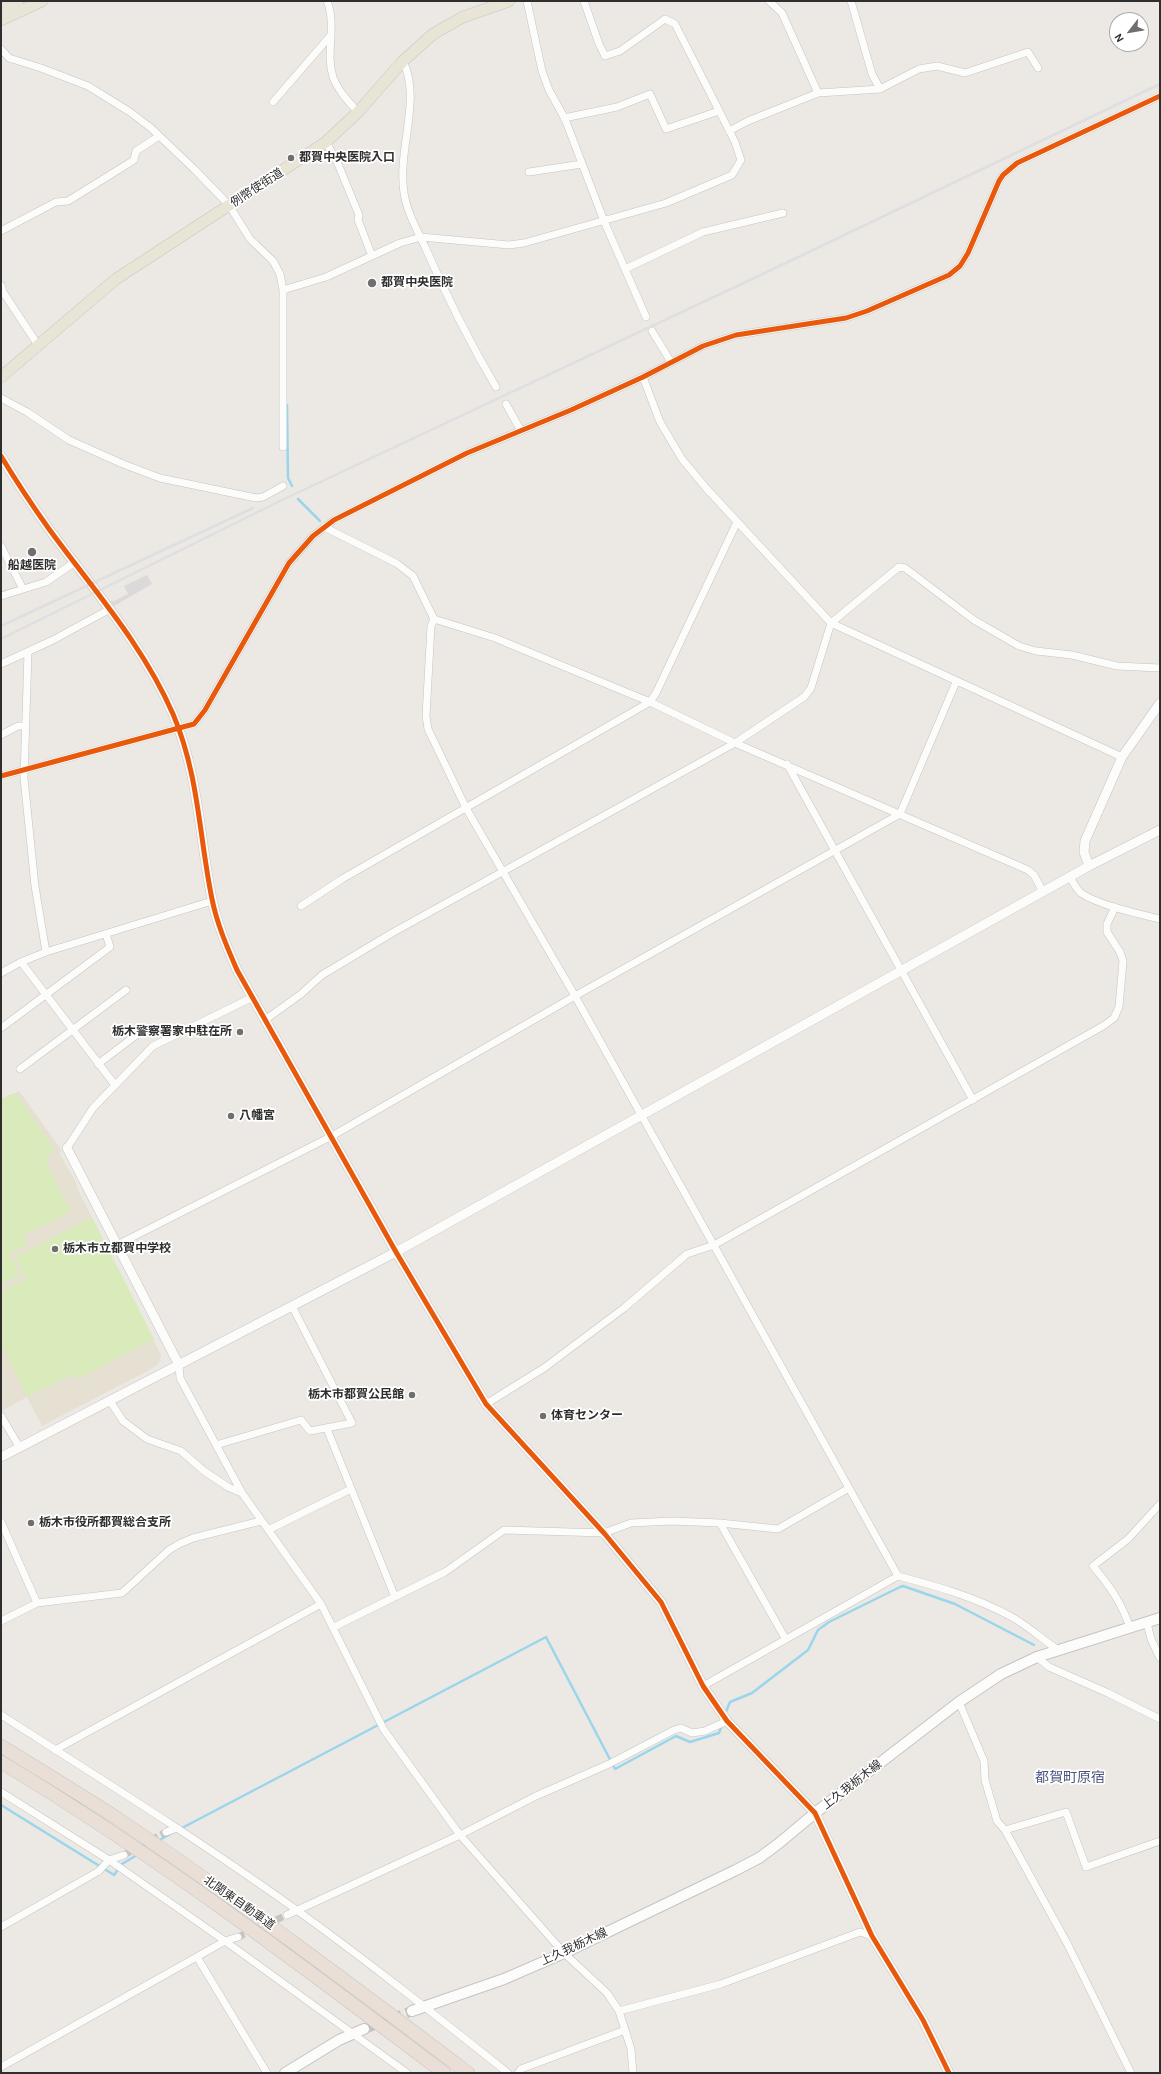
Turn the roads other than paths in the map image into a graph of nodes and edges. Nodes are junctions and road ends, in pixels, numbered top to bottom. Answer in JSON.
{"nodes":[{"id":1,"x":18,"y":1,"type":"edge"},
{"id":2,"x":42,"y":1,"type":"edge"},
{"id":3,"x":327,"y":1,"type":"edge"},
{"id":4,"x":509,"y":1,"type":"edge"},
{"id":5,"x":527,"y":1,"type":"edge"},
{"id":6,"x":584,"y":1,"type":"edge"},
{"id":7,"x":769,"y":1,"type":"edge"},
{"id":8,"x":851,"y":1,"type":"edge"},
{"id":9,"x":1,"y":9,"type":"edge"},
{"id":10,"x":1,"y":20,"type":"edge"},
{"id":11,"x":331,"y":35,"type":"junction"},
{"id":12,"x":1,"y":49,"type":"edge"},
{"id":13,"x":403,"y":61,"type":"junction"},
{"id":14,"x":1038,"y":68,"type":"dead end"},
{"id":15,"x":880,"y":89,"type":"junction"},
{"id":16,"x":818,"y":93,"type":"junction"},
{"id":17,"x":1160,"y":96,"type":"edge"},
{"id":18,"x":273,"y":102,"type":"dead end"},
{"id":19,"x":719,"y":111,"type":"junction"},
{"id":20,"x":358,"y":112,"type":"junction"},
{"id":21,"x":564,"y":118,"type":"junction"},
{"id":22,"x":729,"y":131,"type":"junction"},
{"id":23,"x":159,"y":136,"type":"junction"},
{"id":24,"x":326,"y":142,"type":"junction"},
{"id":25,"x":582,"y":164,"type":"junction"},
{"id":26,"x":529,"y":172,"type":"dead end"},
{"id":27,"x":229,"y":205,"type":"junction"},
{"id":28,"x":783,"y":212,"type":"dead end"},
{"id":29,"x":604,"y":221,"type":"junction"},
{"id":30,"x":1,"y":231,"type":"edge"},
{"id":31,"x":421,"y":237,"type":"junction"},
{"id":32,"x":372,"y":256,"type":"junction"},
{"id":33,"x":625,"y":268,"type":"junction"},
{"id":34,"x":1,"y":285,"type":"edge"},
{"id":35,"x":283,"y":290,"type":"junction"},
{"id":36,"x":646,"y":317,"type":"dead end"},
{"id":37,"x":652,"y":331,"type":"dead end"},
{"id":38,"x":38,"y":345,"type":"junction"},
{"id":39,"x":671,"y":362,"type":"junction"},
{"id":40,"x":1,"y":377,"type":"edge"},
{"id":41,"x":643,"y":377,"type":"junction"},
{"id":42,"x":496,"y":387,"type":"dead end"},
{"id":43,"x":1,"y":398,"type":"edge"},
{"id":44,"x":506,"y":404,"type":"dead end"},
{"id":45,"x":520,"y":430,"type":"junction"},
{"id":46,"x":283,"y":447,"type":"dead end"},
{"id":47,"x":1,"y":456,"type":"edge"},
{"id":48,"x":283,"y":486,"type":"dead end"},
{"id":49,"x":737,"y":522,"type":"junction"},
{"id":50,"x":324,"y":527,"type":"junction"},
{"id":51,"x":1,"y":546,"type":"edge"},
{"id":52,"x":75,"y":562,"type":"junction"},
{"id":53,"x":23,"y":589,"type":"junction"},
{"id":54,"x":1,"y":596,"type":"edge"},
{"id":55,"x":110,"y":609,"type":"junction"},
{"id":56,"x":434,"y":619,"type":"junction"},
{"id":57,"x":831,"y":623,"type":"junction"},
{"id":58,"x":28,"y":652,"type":"junction"},
{"id":59,"x":1,"y":664,"type":"edge"},
{"id":60,"x":1160,"y":668,"type":"edge"},
{"id":61,"x":956,"y":682,"type":"junction"},
{"id":62,"x":650,"y":702,"type":"junction"},
{"id":63,"x":1160,"y":703,"type":"edge"},
{"id":64,"x":26,"y":726,"type":"junction"},
{"id":65,"x":179,"y":729,"type":"junction"},
{"id":66,"x":1,"y":735,"type":"edge"},
{"id":67,"x":735,"y":743,"type":"junction"},
{"id":68,"x":1122,"y":757,"type":"junction"},
{"id":69,"x":787,"y":764,"type":"junction"},
{"id":70,"x":24,"y":769,"type":"junction"},
{"id":71,"x":1,"y":776,"type":"edge"},
{"id":72,"x":466,"y":808,"type":"junction"},
{"id":73,"x":900,"y":814,"type":"junction"},
{"id":74,"x":1160,"y":830,"type":"edge"},
{"id":75,"x":834,"y":852,"type":"junction"},
{"id":76,"x":1089,"y":866,"type":"junction"},
{"id":77,"x":501,"y":871,"type":"junction"},
{"id":78,"x":1070,"y":878,"type":"junction"},
{"id":79,"x":1043,"y":892,"type":"junction"},
{"id":80,"x":212,"y":901,"type":"junction"},
{"id":81,"x":301,"y":906,"type":"dead end"},
{"id":82,"x":1115,"y":907,"type":"junction"},
{"id":83,"x":1160,"y":919,"type":"edge"},
{"id":84,"x":106,"y":934,"type":"junction"},
{"id":85,"x":46,"y":952,"type":"junction"},
{"id":86,"x":20,"y":962,"type":"junction"},
{"id":87,"x":901,"y":971,"type":"junction"},
{"id":88,"x":1,"y":973,"type":"edge"},
{"id":89,"x":126,"y":990,"type":"dead end"},
{"id":90,"x":45,"y":995,"type":"junction"},
{"id":91,"x":575,"y":996,"type":"junction"},
{"id":92,"x":251,"y":998,"type":"junction"},
{"id":93,"x":264,"y":1020,"type":"junction"},
{"id":94,"x":1,"y":1028,"type":"edge"},
{"id":95,"x":150,"y":1030,"type":"dead end"},
{"id":96,"x":73,"y":1031,"type":"junction"},
{"id":97,"x":98,"y":1064,"type":"junction"},
{"id":98,"x":20,"y":1069,"type":"dead end"},
{"id":99,"x":116,"y":1085,"type":"junction"},
{"id":100,"x":973,"y":1100,"type":"junction"},
{"id":101,"x":641,"y":1117,"type":"junction"},
{"id":102,"x":332,"y":1136,"type":"junction"},
{"id":103,"x":67,"y":1148,"type":"joint"},
{"id":104,"x":117,"y":1245,"type":"junction"},
{"id":105,"x":714,"y":1245,"type":"junction"},
{"id":106,"x":396,"y":1252,"type":"junction"},
{"id":107,"x":292,"y":1306,"type":"junction"},
{"id":108,"x":179,"y":1365,"type":"junction"},
{"id":109,"x":110,"y":1401,"type":"junction"},
{"id":110,"x":486,"y":1404,"type":"junction"},
{"id":111,"x":1,"y":1416,"type":"edge"},
{"id":112,"x":327,"y":1429,"type":"junction"},
{"id":113,"x":216,"y":1445,"type":"junction"},
{"id":114,"x":20,"y":1448,"type":"junction"},
{"id":115,"x":1,"y":1457,"type":"edge"},
{"id":116,"x":849,"y":1488,"type":"junction"},
{"id":117,"x":351,"y":1489,"type":"junction"},
{"id":118,"x":242,"y":1493,"type":"junction"},
{"id":119,"x":1160,"y":1504,"type":"edge"},
{"id":120,"x":261,"y":1521,"type":"junction"},
{"id":121,"x":1,"y":1522,"type":"edge"},
{"id":122,"x":720,"y":1523,"type":"junction"},
{"id":123,"x":268,"y":1530,"type":"junction"},
{"id":124,"x":604,"y":1533,"type":"junction"},
{"id":125,"x":898,"y":1576,"type":"junction"},
{"id":126,"x":394,"y":1597,"type":"junction"},
{"id":127,"x":37,"y":1603,"type":"junction"},
{"id":128,"x":321,"y":1604,"type":"junction"},
{"id":129,"x":1160,"y":1618,"type":"edge"},
{"id":130,"x":1,"y":1621,"type":"edge"},
{"id":131,"x":1147,"y":1623,"type":"junction"},
{"id":132,"x":334,"y":1628,"type":"junction"},
{"id":133,"x":1130,"y":1628,"type":"junction"},
{"id":134,"x":785,"y":1638,"type":"junction"},
{"id":135,"x":1058,"y":1650,"type":"junction"},
{"id":136,"x":1037,"y":1657,"type":"junction"},
{"id":137,"x":1160,"y":1658,"type":"edge"},
{"id":138,"x":703,"y":1686,"type":"junction"},
{"id":139,"x":959,"y":1702,"type":"junction"},
{"id":140,"x":1,"y":1715,"type":"edge"},
{"id":141,"x":1160,"y":1719,"type":"edge"},
{"id":142,"x":727,"y":1721,"type":"junction"},
{"id":143,"x":1,"y":1746,"type":"edge"},
{"id":144,"x":55,"y":1750,"type":"junction"},
{"id":145,"x":1,"y":1762,"type":"edge"},
{"id":146,"x":1,"y":1792,"type":"edge"},
{"id":147,"x":815,"y":1813,"type":"junction"},
{"id":148,"x":177,"y":1828,"type":"junction"},
{"id":149,"x":1005,"y":1830,"type":"junction"},
{"id":150,"x":166,"y":1832,"type":"tunnel mouth"},
{"id":151,"x":460,"y":1835,"type":"junction"},
{"id":152,"x":1160,"y":1841,"type":"edge"},
{"id":153,"x":124,"y":1855,"type":"tunnel mouth"},
{"id":154,"x":109,"y":1860,"type":"junction"},
{"id":155,"x":298,"y":1911,"type":"junction"},
{"id":156,"x":287,"y":1915,"type":"tunnel mouth"},
{"id":157,"x":1,"y":1927,"type":"edge"},
{"id":158,"x":872,"y":1936,"type":"junction"},
{"id":159,"x":238,"y":1937,"type":"tunnel mouth"},
{"id":160,"x":225,"y":1941,"type":"junction"},
{"id":161,"x":564,"y":1952,"type":"junction"},
{"id":162,"x":197,"y":1957,"type":"junction"},
{"id":163,"x":425,"y":2007,"type":"junction"},
{"id":164,"x":412,"y":2011,"type":"tunnel mouth"},
{"id":165,"x":619,"y":2011,"type":"junction"},
{"id":166,"x":364,"y":2029,"type":"tunnel mouth"},
{"id":167,"x":625,"y":2030,"type":"junction"},
{"id":168,"x":353,"y":2033,"type":"junction"},
{"id":169,"x":2,"y":2065,"type":"edge"},
{"id":170,"x":267,"y":2073,"type":"edge"},
{"id":171,"x":285,"y":2073,"type":"edge"},
{"id":172,"x":407,"y":2073,"type":"edge"},
{"id":173,"x":444,"y":2073,"type":"edge"},
{"id":174,"x":468,"y":2073,"type":"edge"},
{"id":175,"x":508,"y":2073,"type":"edge"},
{"id":176,"x":518,"y":2073,"type":"edge"},
{"id":177,"x":633,"y":2073,"type":"edge"},
{"id":178,"x":949,"y":2073,"type":"edge"},
{"id":179,"x":1131,"y":2073,"type":"edge"}],
"edges":[{"from":1,"to":9,"type":"main road"},
{"from":2,"to":10,"type":"main road"},
{"from":3,"to":11,"type":"street"},
{"from":4,"to":13,"type":"main road","name":"例幣使街道"},
{"from":5,"to":21,"type":"street"},
{"from":6,"to":19,"type":"street"},
{"from":7,"to":16,"type":"street"},
{"from":8,"to":15,"type":"street"},
{"from":11,"to":18,"type":"street"},
{"from":11,"to":20,"type":"street"},
{"from":12,"to":23,"type":"street"},
{"from":13,"to":20,"type":"main road","name":"例幣使街道"},
{"from":13,"to":31,"type":"street"},
{"from":14,"to":15,"type":"street"},
{"from":15,"to":16,"type":"street"},
{"from":16,"to":22,"type":"street"},
{"from":17,"to":39,"type":"street"},
{"from":19,"to":21,"type":"street"},
{"from":19,"to":22,"type":"street"},
{"from":20,"to":24,"type":"main road","name":"例幣使街道"},
{"from":21,"to":25,"type":"street"},
{"from":22,"to":29,"type":"street"},
{"from":23,"to":27,"type":"street"},
{"from":23,"to":30,"type":"street"},
{"from":24,"to":27,"type":"main road","name":"例幣使街道"},
{"from":24,"to":32,"type":"street"},
{"from":25,"to":26,"type":"street"},
{"from":25,"to":29,"type":"street"},
{"from":27,"to":35,"type":"street"},
{"from":27,"to":38,"type":"main road","name":"例幣使街道"},
{"from":28,"to":33,"type":"street"},
{"from":29,"to":31,"type":"street"},
{"from":29,"to":33,"type":"street"},
{"from":31,"to":32,"type":"street"},
{"from":31,"to":42,"type":"street"},
{"from":32,"to":35,"type":"street"},
{"from":33,"to":36,"type":"street"},
{"from":34,"to":38,"type":"street"},
{"from":35,"to":46,"type":"street"},
{"from":37,"to":39,"type":"street"},
{"from":38,"to":40,"type":"main road","name":"例幣使街道"},
{"from":39,"to":41,"type":"street"},
{"from":41,"to":45,"type":"street"},
{"from":41,"to":49,"type":"street"},
{"from":43,"to":48,"type":"street"},
{"from":44,"to":45,"type":"street"},
{"from":45,"to":50,"type":"street"},
{"from":47,"to":52,"type":"street"},
{"from":49,"to":57,"type":"street"},
{"from":49,"to":62,"type":"street"},
{"from":50,"to":56,"type":"street"},
{"from":50,"to":65,"type":"street"},
{"from":51,"to":53,"type":"street"},
{"from":52,"to":53,"type":"street"},
{"from":52,"to":55,"type":"street"},
{"from":53,"to":54,"type":"street"},
{"from":55,"to":58,"type":"street"},
{"from":55,"to":65,"type":"street"},
{"from":56,"to":62,"type":"street"},
{"from":56,"to":72,"type":"street"},
{"from":57,"to":60,"type":"street"},
{"from":57,"to":61,"type":"street"},
{"from":57,"to":67,"type":"street"},
{"from":58,"to":59,"type":"street"},
{"from":58,"to":64,"type":"street"},
{"from":61,"to":68,"type":"street"},
{"from":61,"to":73,"type":"street"},
{"from":62,"to":67,"type":"street"},
{"from":62,"to":72,"type":"street"},
{"from":63,"to":68,"type":"street"},
{"from":64,"to":66,"type":"street"},
{"from":64,"to":70,"type":"street"},
{"from":65,"to":70,"type":"street"},
{"from":65,"to":80,"type":"street"},
{"from":67,"to":69,"type":"street"},
{"from":67,"to":77,"type":"street"},
{"from":68,"to":76,"type":"street"},
{"from":69,"to":73,"type":"street"},
{"from":69,"to":75,"type":"street"},
{"from":70,"to":71,"type":"street"},
{"from":70,"to":85,"type":"street"},
{"from":72,"to":77,"type":"street"},
{"from":72,"to":81,"type":"street"},
{"from":73,"to":75,"type":"street"},
{"from":73,"to":79,"type":"street"},
{"from":74,"to":76,"type":"street"},
{"from":75,"to":87,"type":"street"},
{"from":75,"to":91,"type":"street"},
{"from":76,"to":78,"type":"street"},
{"from":77,"to":91,"type":"street"},
{"from":77,"to":93,"type":"street"},
{"from":78,"to":79,"type":"street"},
{"from":78,"to":82,"type":"street"},
{"from":79,"to":87,"type":"street"},
{"from":80,"to":84,"type":"street"},
{"from":80,"to":92,"type":"street"},
{"from":82,"to":83,"type":"street"},
{"from":82,"to":100,"type":"street"},
{"from":84,"to":85,"type":"street"},
{"from":84,"to":90,"type":"street"},
{"from":85,"to":86,"type":"street"},
{"from":86,"to":88,"type":"street"},
{"from":86,"to":90,"type":"street"},
{"from":87,"to":100,"type":"street"},
{"from":87,"to":101,"type":"street"},
{"from":89,"to":96,"type":"street"},
{"from":90,"to":94,"type":"street"},
{"from":90,"to":96,"type":"street"},
{"from":91,"to":101,"type":"street"},
{"from":91,"to":102,"type":"street"},
{"from":92,"to":93,"type":"street"},
{"from":92,"to":99,"type":"street"},
{"from":93,"to":102,"type":"street"},
{"from":95,"to":97,"type":"street"},
{"from":96,"to":97,"type":"street"},
{"from":96,"to":98,"type":"street"},
{"from":97,"to":99,"type":"street"},
{"from":99,"to":103,"type":"street"},
{"from":100,"to":105,"type":"street"},
{"from":101,"to":105,"type":"street"},
{"from":101,"to":106,"type":"street"},
{"from":102,"to":104,"type":"street"},
{"from":102,"to":106,"type":"street"},
{"from":103,"to":104,"type":"street"},
{"from":104,"to":108,"type":"street"},
{"from":105,"to":110,"type":"street"},
{"from":105,"to":116,"type":"street"},
{"from":106,"to":107,"type":"street"},
{"from":106,"to":110,"type":"street"},
{"from":107,"to":108,"type":"street"},
{"from":107,"to":112,"type":"street"},
{"from":108,"to":109,"type":"street"},
{"from":108,"to":113,"type":"street"},
{"from":109,"to":114,"type":"street"},
{"from":109,"to":118,"type":"street"},
{"from":110,"to":124,"type":"street"},
{"from":111,"to":114,"type":"street"},
{"from":112,"to":113,"type":"street"},
{"from":112,"to":117,"type":"street"},
{"from":113,"to":118,"type":"street"},
{"from":114,"to":115,"type":"street"},
{"from":116,"to":122,"type":"street"},
{"from":116,"to":125,"type":"street"},
{"from":117,"to":123,"type":"street"},
{"from":117,"to":126,"type":"street"},
{"from":118,"to":120,"type":"street"},
{"from":119,"to":133,"type":"street"},
{"from":120,"to":123,"type":"street"},
{"from":120,"to":127,"type":"street"},
{"from":121,"to":127,"type":"street"},
{"from":122,"to":124,"type":"street"},
{"from":122,"to":134,"type":"street"},
{"from":123,"to":128,"type":"street"},
{"from":124,"to":126,"type":"street"},
{"from":124,"to":138,"type":"street"},
{"from":125,"to":134,"type":"street"},
{"from":125,"to":135,"type":"street"},
{"from":126,"to":132,"type":"street"},
{"from":127,"to":130,"type":"street"},
{"from":128,"to":132,"type":"street"},
{"from":128,"to":144,"type":"street"},
{"from":129,"to":131,"type":"main road","name":"上久我栃木線"},
{"from":131,"to":133,"type":"main road","name":"上久我栃木線"},
{"from":131,"to":137,"type":"street"},
{"from":132,"to":151,"type":"street"},
{"from":133,"to":135,"type":"main road","name":"上久我栃木線"},
{"from":134,"to":138,"type":"street"},
{"from":135,"to":136,"type":"main road","name":"上久我栃木線"},
{"from":136,"to":139,"type":"main road","name":"上久我栃木線"},
{"from":136,"to":141,"type":"street"},
{"from":138,"to":142,"type":"street"},
{"from":139,"to":147,"type":"main road","name":"上久我栃木線"},
{"from":139,"to":149,"type":"street"},
{"from":140,"to":144,"type":"street"},
{"from":142,"to":147,"type":"street"},
{"from":142,"to":151,"type":"street"},
{"from":143,"to":174,"type":"highway","name":"北関東自動車道"},
{"from":144,"to":148,"type":"street"},
{"from":145,"to":173,"type":"highway","name":"北関東自動車道"},
{"from":146,"to":154,"type":"street"},
{"from":147,"to":158,"type":"street"},
{"from":147,"to":161,"type":"main road","name":"上久我栃木線"},
{"from":148,"to":150,"type":"street"},
{"from":148,"to":155,"type":"street"},
{"from":149,"to":152,"type":"street"},
{"from":149,"to":179,"type":"street"},
{"from":151,"to":155,"type":"street"},
{"from":151,"to":161,"type":"street"},
{"from":153,"to":154,"type":"street"},
{"from":154,"to":157,"type":"street"},
{"from":154,"to":160,"type":"street"},
{"from":155,"to":156,"type":"street"},
{"from":155,"to":163,"type":"street"},
{"from":158,"to":165,"type":"street"},
{"from":158,"to":178,"type":"street"},
{"from":159,"to":160,"type":"street"},
{"from":160,"to":162,"type":"street"},
{"from":160,"to":168,"type":"street"},
{"from":161,"to":163,"type":"main road","name":"上久我栃木線"},
{"from":161,"to":165,"type":"street"},
{"from":162,"to":169,"type":"street"},
{"from":162,"to":170,"type":"street"},
{"from":163,"to":164,"type":"main road","name":"上久我栃木線"},
{"from":163,"to":175,"type":"street"},
{"from":165,"to":167,"type":"street"},
{"from":166,"to":168,"type":"main road"},
{"from":167,"to":176,"type":"street"},
{"from":167,"to":177,"type":"street"},
{"from":168,"to":171,"type":"main road"},
{"from":168,"to":172,"type":"street"}]}
